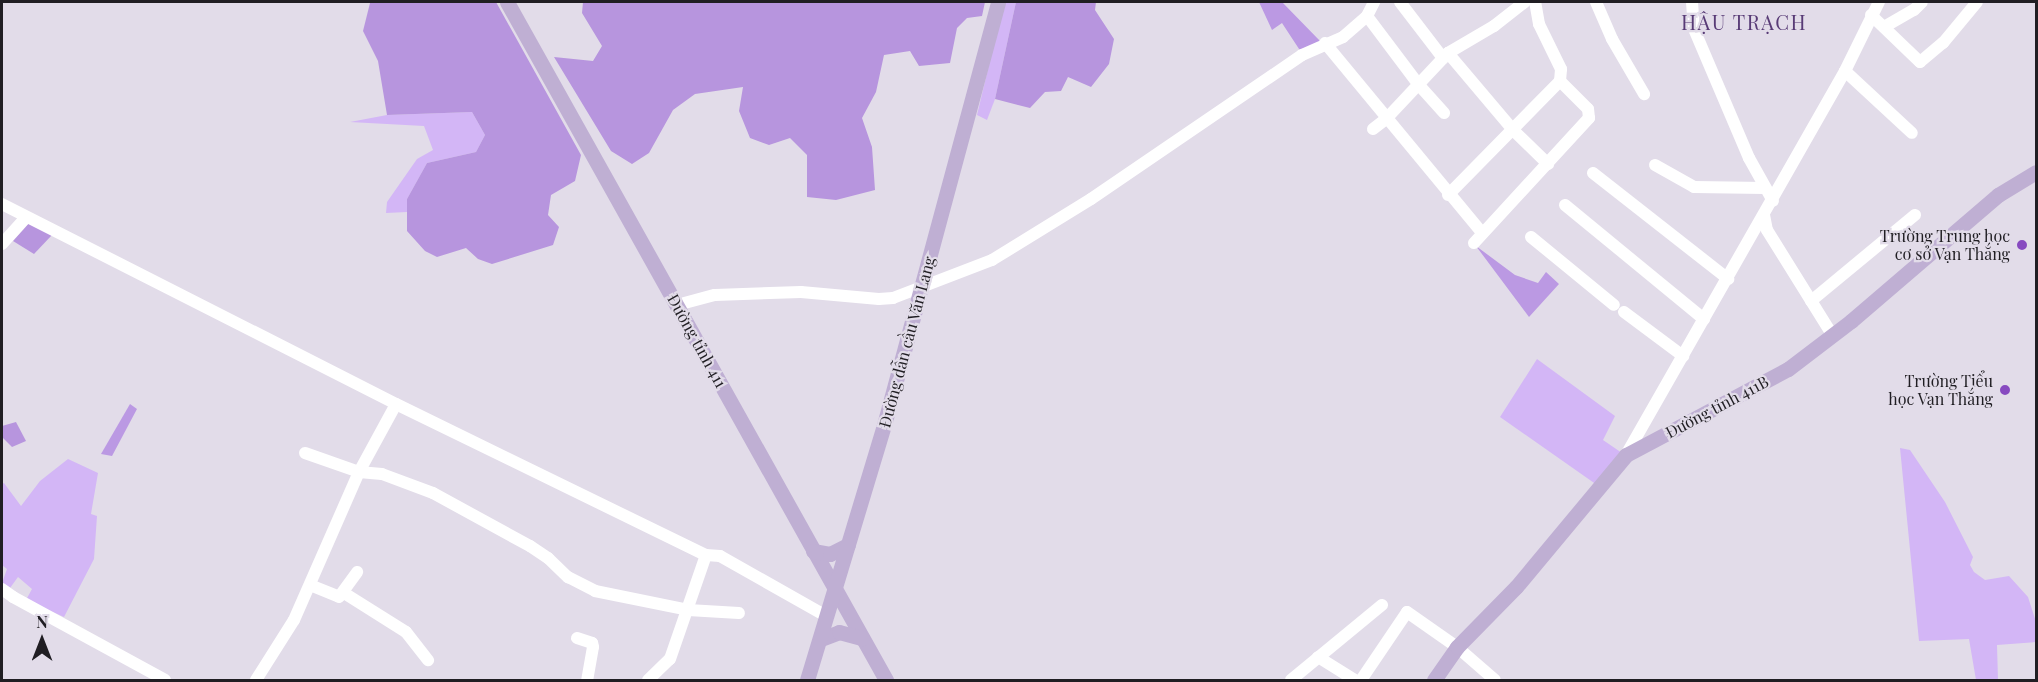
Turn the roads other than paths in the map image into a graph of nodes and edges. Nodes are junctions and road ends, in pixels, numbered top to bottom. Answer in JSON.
{"nodes":[{"id":1,"x":507,"y":2,"type":"edge"},
{"id":2,"x":998,"y":2,"type":"edge"},
{"id":3,"x":1374,"y":2,"type":"edge"},
{"id":4,"x":1400,"y":2,"type":"edge"},
{"id":5,"x":1525,"y":2,"type":"edge"},
{"id":6,"x":1535,"y":2,"type":"edge"},
{"id":7,"x":1596,"y":2,"type":"edge"},
{"id":8,"x":1692,"y":2,"type":"edge"},
{"id":9,"x":1879,"y":2,"type":"edge"},
{"id":10,"x":1922,"y":2,"type":"edge"},
{"id":11,"x":1977,"y":2,"type":"edge"},
{"id":12,"x":1871,"y":15,"type":"junction"},
{"id":13,"x":1367,"y":16,"type":"junction"},
{"id":14,"x":1884,"y":27,"type":"junction"},
{"id":15,"x":1325,"y":43,"type":"junction"},
{"id":16,"x":1446,"y":56,"type":"junction"},
{"id":17,"x":1845,"y":72,"type":"junction"},
{"id":18,"x":1560,"y":81,"type":"junction"},
{"id":19,"x":1418,"y":84,"type":"junction"},
{"id":20,"x":1644,"y":94,"type":"dead end"},
{"id":21,"x":1444,"y":113,"type":"dead end"},
{"id":22,"x":1386,"y":119,"type":"junction"},
{"id":23,"x":1373,"y":129,"type":"dead end"},
{"id":24,"x":1513,"y":130,"type":"junction"},
{"id":25,"x":1912,"y":133,"type":"dead end"},
{"id":26,"x":1548,"y":164,"type":"junction"},
{"id":27,"x":1655,"y":165,"type":"dead end"},
{"id":28,"x":2037,"y":172,"type":"edge"},
{"id":29,"x":1593,"y":173,"type":"dead end"},
{"id":30,"x":1765,"y":188,"type":"junction"},
{"id":31,"x":1448,"y":195,"type":"junction"},
{"id":32,"x":1773,"y":201,"type":"junction"},
{"id":33,"x":2,"y":204,"type":"edge"},
{"id":34,"x":1565,"y":205,"type":"dead end"},
{"id":35,"x":1764,"y":215,"type":"junction"},
{"id":36,"x":1915,"y":215,"type":"dead end"},
{"id":37,"x":26,"y":217,"type":"junction"},
{"id":38,"x":1531,"y":237,"type":"dead end"},
{"id":39,"x":2,"y":244,"type":"edge"},
{"id":40,"x":1728,"y":279,"type":"junction"},
{"id":41,"x":922,"y":287,"type":"junction"},
{"id":42,"x":1811,"y":301,"type":"junction"},
{"id":43,"x":677,"y":305,"type":"junction"},
{"id":44,"x":1704,"y":319,"type":"junction"},
{"id":45,"x":1833,"y":336,"type":"junction"},
{"id":46,"x":1683,"y":356,"type":"junction"},
{"id":47,"x":396,"y":404,"type":"junction"},
{"id":48,"x":305,"y":453,"type":"dead end"},
{"id":49,"x":1626,"y":455,"type":"junction"},
{"id":50,"x":358,"y":472,"type":"junction"},
{"id":51,"x":848,"y":545,"type":"junction"},
{"id":52,"x":813,"y":551,"type":"junction"},
{"id":53,"x":706,"y":555,"type":"junction"},
{"id":54,"x":357,"y":572,"type":"dead end"},
{"id":55,"x":310,"y":585,"type":"junction"},
{"id":56,"x":2,"y":588,"type":"edge"},
{"id":57,"x":835,"y":591,"type":"junction"},
{"id":58,"x":344,"y":593,"type":"junction"},
{"id":59,"x":1382,"y":605,"type":"dead end"},
{"id":60,"x":688,"y":610,"type":"junction"},
{"id":61,"x":739,"y":613,"type":"dead end"},
{"id":62,"x":828,"y":617,"type":"junction"},
{"id":63,"x":577,"y":638,"type":"dead end"},
{"id":64,"x":862,"y":638,"type":"junction"},
{"id":65,"x":821,"y":639,"type":"junction"},
{"id":66,"x":1457,"y":647,"type":"junction"},
{"id":67,"x":1318,"y":657,"type":"junction"},
{"id":68,"x":428,"y":660,"type":"dead end"},
{"id":69,"x":165,"y":681,"type":"edge"},
{"id":70,"x":256,"y":681,"type":"edge"},
{"id":71,"x":586,"y":681,"type":"edge"},
{"id":72,"x":648,"y":681,"type":"edge"},
{"id":73,"x":807,"y":681,"type":"edge"},
{"id":74,"x":886,"y":681,"type":"edge"},
{"id":75,"x":1291,"y":681,"type":"edge"},
{"id":76,"x":1355,"y":681,"type":"edge"},
{"id":77,"x":1361,"y":681,"type":"edge"},
{"id":78,"x":1434,"y":681,"type":"edge"},
{"id":79,"x":1495,"y":681,"type":"edge"}],
"edges":[{"from":1,"to":43,"type":"main road","name":"Đường tỉnh 411"},
{"from":2,"to":41,"type":"main road","name":"Đường dẫn cầu Văn Lang"},
{"from":3,"to":13,"type":"street"},
{"from":4,"to":16,"type":"street"},
{"from":5,"to":16,"type":"street"},
{"from":6,"to":18,"type":"street"},
{"from":7,"to":20,"type":"street"},
{"from":8,"to":30,"type":"street"},
{"from":9,"to":12,"type":"street"},
{"from":10,"to":14,"type":"street"},
{"from":11,"to":14,"type":"street"},
{"from":12,"to":14,"type":"street"},
{"from":12,"to":17,"type":"street"},
{"from":13,"to":15,"type":"street"},
{"from":13,"to":19,"type":"street"},
{"from":15,"to":22,"type":"street"},
{"from":15,"to":41,"type":"street"},
{"from":16,"to":19,"type":"street"},
{"from":16,"to":24,"type":"street"},
{"from":17,"to":25,"type":"street"},
{"from":17,"to":32,"type":"street"},
{"from":18,"to":24,"type":"street"},
{"from":18,"to":26,"type":"street"},
{"from":19,"to":21,"type":"street"},
{"from":19,"to":22,"type":"street"},
{"from":22,"to":23,"type":"street"},
{"from":22,"to":31,"type":"street"},
{"from":24,"to":26,"type":"street"},
{"from":24,"to":31,"type":"street"},
{"from":26,"to":31,"type":"street"},
{"from":27,"to":30,"type":"street"},
{"from":28,"to":45,"type":"main road","name":"Đường tỉnh 411B"},
{"from":29,"to":40,"type":"street"},
{"from":30,"to":32,"type":"street"},
{"from":32,"to":35,"type":"street"},
{"from":33,"to":37,"type":"street"},
{"from":34,"to":44,"type":"street"},
{"from":35,"to":40,"type":"street"},
{"from":35,"to":42,"type":"street"},
{"from":36,"to":42,"type":"street"},
{"from":37,"to":39,"type":"street"},
{"from":37,"to":47,"type":"street"},
{"from":38,"to":46,"type":"street"},
{"from":40,"to":44,"type":"street"},
{"from":41,"to":43,"type":"street"},
{"from":41,"to":51,"type":"main road","name":"Đường dẫn cầu Văn Lang"},
{"from":42,"to":45,"type":"street"},
{"from":43,"to":52,"type":"main road","name":"Đường tỉnh 411"},
{"from":44,"to":46,"type":"street"},
{"from":45,"to":49,"type":"main road","name":"Đường tỉnh 411B"},
{"from":46,"to":49,"type":"street"},
{"from":47,"to":50,"type":"street"},
{"from":47,"to":53,"type":"street"},
{"from":48,"to":50,"type":"street"},
{"from":49,"to":66,"type":"main road","name":"Đường tỉnh 411B"},
{"from":50,"to":55,"type":"street"},
{"from":50,"to":60,"type":"street"},
{"from":51,"to":52,"type":"main road"},
{"from":51,"to":57,"type":"main road","name":"Đường dẫn cầu Văn Lang"},
{"from":52,"to":57,"type":"main road","name":"Đường tỉnh 411"},
{"from":53,"to":60,"type":"street"},
{"from":53,"to":62,"type":"street"},
{"from":54,"to":58,"type":"street"},
{"from":55,"to":58,"type":"street"},
{"from":55,"to":70,"type":"street"},
{"from":56,"to":69,"type":"street"},
{"from":57,"to":62,"type":"main road","name":"Đường dẫn cầu Văn Lang"},
{"from":57,"to":64,"type":"main road","name":"Đường tỉnh 411"},
{"from":58,"to":68,"type":"street"},
{"from":59,"to":67,"type":"street"},
{"from":60,"to":61,"type":"street"},
{"from":60,"to":72,"type":"street"},
{"from":62,"to":65,"type":"main road","name":"Đường dẫn cầu Văn Lang"},
{"from":63,"to":71,"type":"street"},
{"from":64,"to":65,"type":"main road"},
{"from":64,"to":74,"type":"main road","name":"Đường tỉnh 411"},
{"from":65,"to":73,"type":"main road","name":"Đường dẫn cầu Văn Lang"},
{"from":66,"to":77,"type":"street"},
{"from":66,"to":78,"type":"main road","name":"Đường tỉnh 411B"},
{"from":66,"to":79,"type":"street"},
{"from":67,"to":75,"type":"street"},
{"from":67,"to":76,"type":"street"}]}
